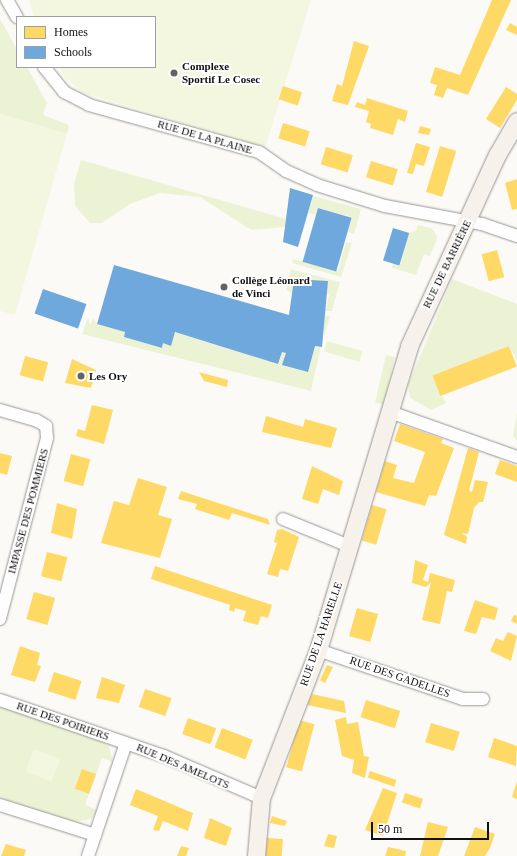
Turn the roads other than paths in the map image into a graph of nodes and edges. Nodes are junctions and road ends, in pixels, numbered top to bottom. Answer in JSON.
{"nodes":[{"id":1,"x":8,"y":0,"type":"edge"},
{"id":2,"x":16,"y":16,"type":"edge"},
{"id":3,"x":45,"y":68,"type":"edge"},
{"id":4,"x":517,"y":121,"type":"edge"},
{"id":5,"x":466,"y":223,"type":"junction"},
{"id":6,"x":517,"y":236,"type":"edge"},
{"id":7,"x":0,"y":410,"type":"edge"},
{"id":8,"x":390,"y":412,"type":"junction"},
{"id":9,"x":517,"y":457,"type":"edge"},
{"id":10,"x":283,"y":519,"type":"dead end"},
{"id":11,"x":349,"y":546,"type":"junction"},
{"id":12,"x":0,"y":619,"type":"edge"},
{"id":13,"x":318,"y":650,"type":"junction"},
{"id":14,"x":483,"y":699,"type":"dead end"},
{"id":15,"x":0,"y":700,"type":"edge"},
{"id":16,"x":126,"y":743,"type":"junction"},
{"id":17,"x":261,"y":798,"type":"junction"},
{"id":18,"x":0,"y":805,"type":"edge"},
{"id":19,"x":95,"y":835,"type":"junction"},
{"id":20,"x":88,"y":856,"type":"edge"},
{"id":21,"x":256,"y":856,"type":"edge"}],
"edges":[{"from":1,"to":2,"type":"street"},
{"from":3,"to":5,"type":"street","name":"RUE DE LA PLAINE"},
{"from":4,"to":5,"type":"street","name":"RUE DE BARRIÈRE"},
{"from":5,"to":6,"type":"street","name":"RUE DE LA PLAINE"},
{"from":5,"to":8,"type":"street","name":"RUE DE BARRIÈRE"},
{"from":7,"to":12,"type":"street","name":"IMPASSE DES POMMIERS"},
{"from":8,"to":9,"type":"street"},
{"from":8,"to":11,"type":"street","name":"RUE DE LA HARELLE"},
{"from":10,"to":11,"type":"street"},
{"from":11,"to":13,"type":"street","name":"RUE DE LA HARELLE"},
{"from":13,"to":14,"type":"street","name":"RUE DES GADELLES"},
{"from":13,"to":17,"type":"street","name":"RUE DE LA HARELLE"},
{"from":15,"to":16,"type":"street","name":"RUE DES POIRIERS"},
{"from":16,"to":17,"type":"street","name":"RUE DES AMELOTS"},
{"from":16,"to":19,"type":"street","name":"RUE DES AMELOTS"},
{"from":17,"to":21,"type":"street","name":"RUE DE LA HARELLE"},
{"from":18,"to":19,"type":"street"},
{"from":19,"to":20,"type":"street","name":"RUE DES AMELOTS"}]}
